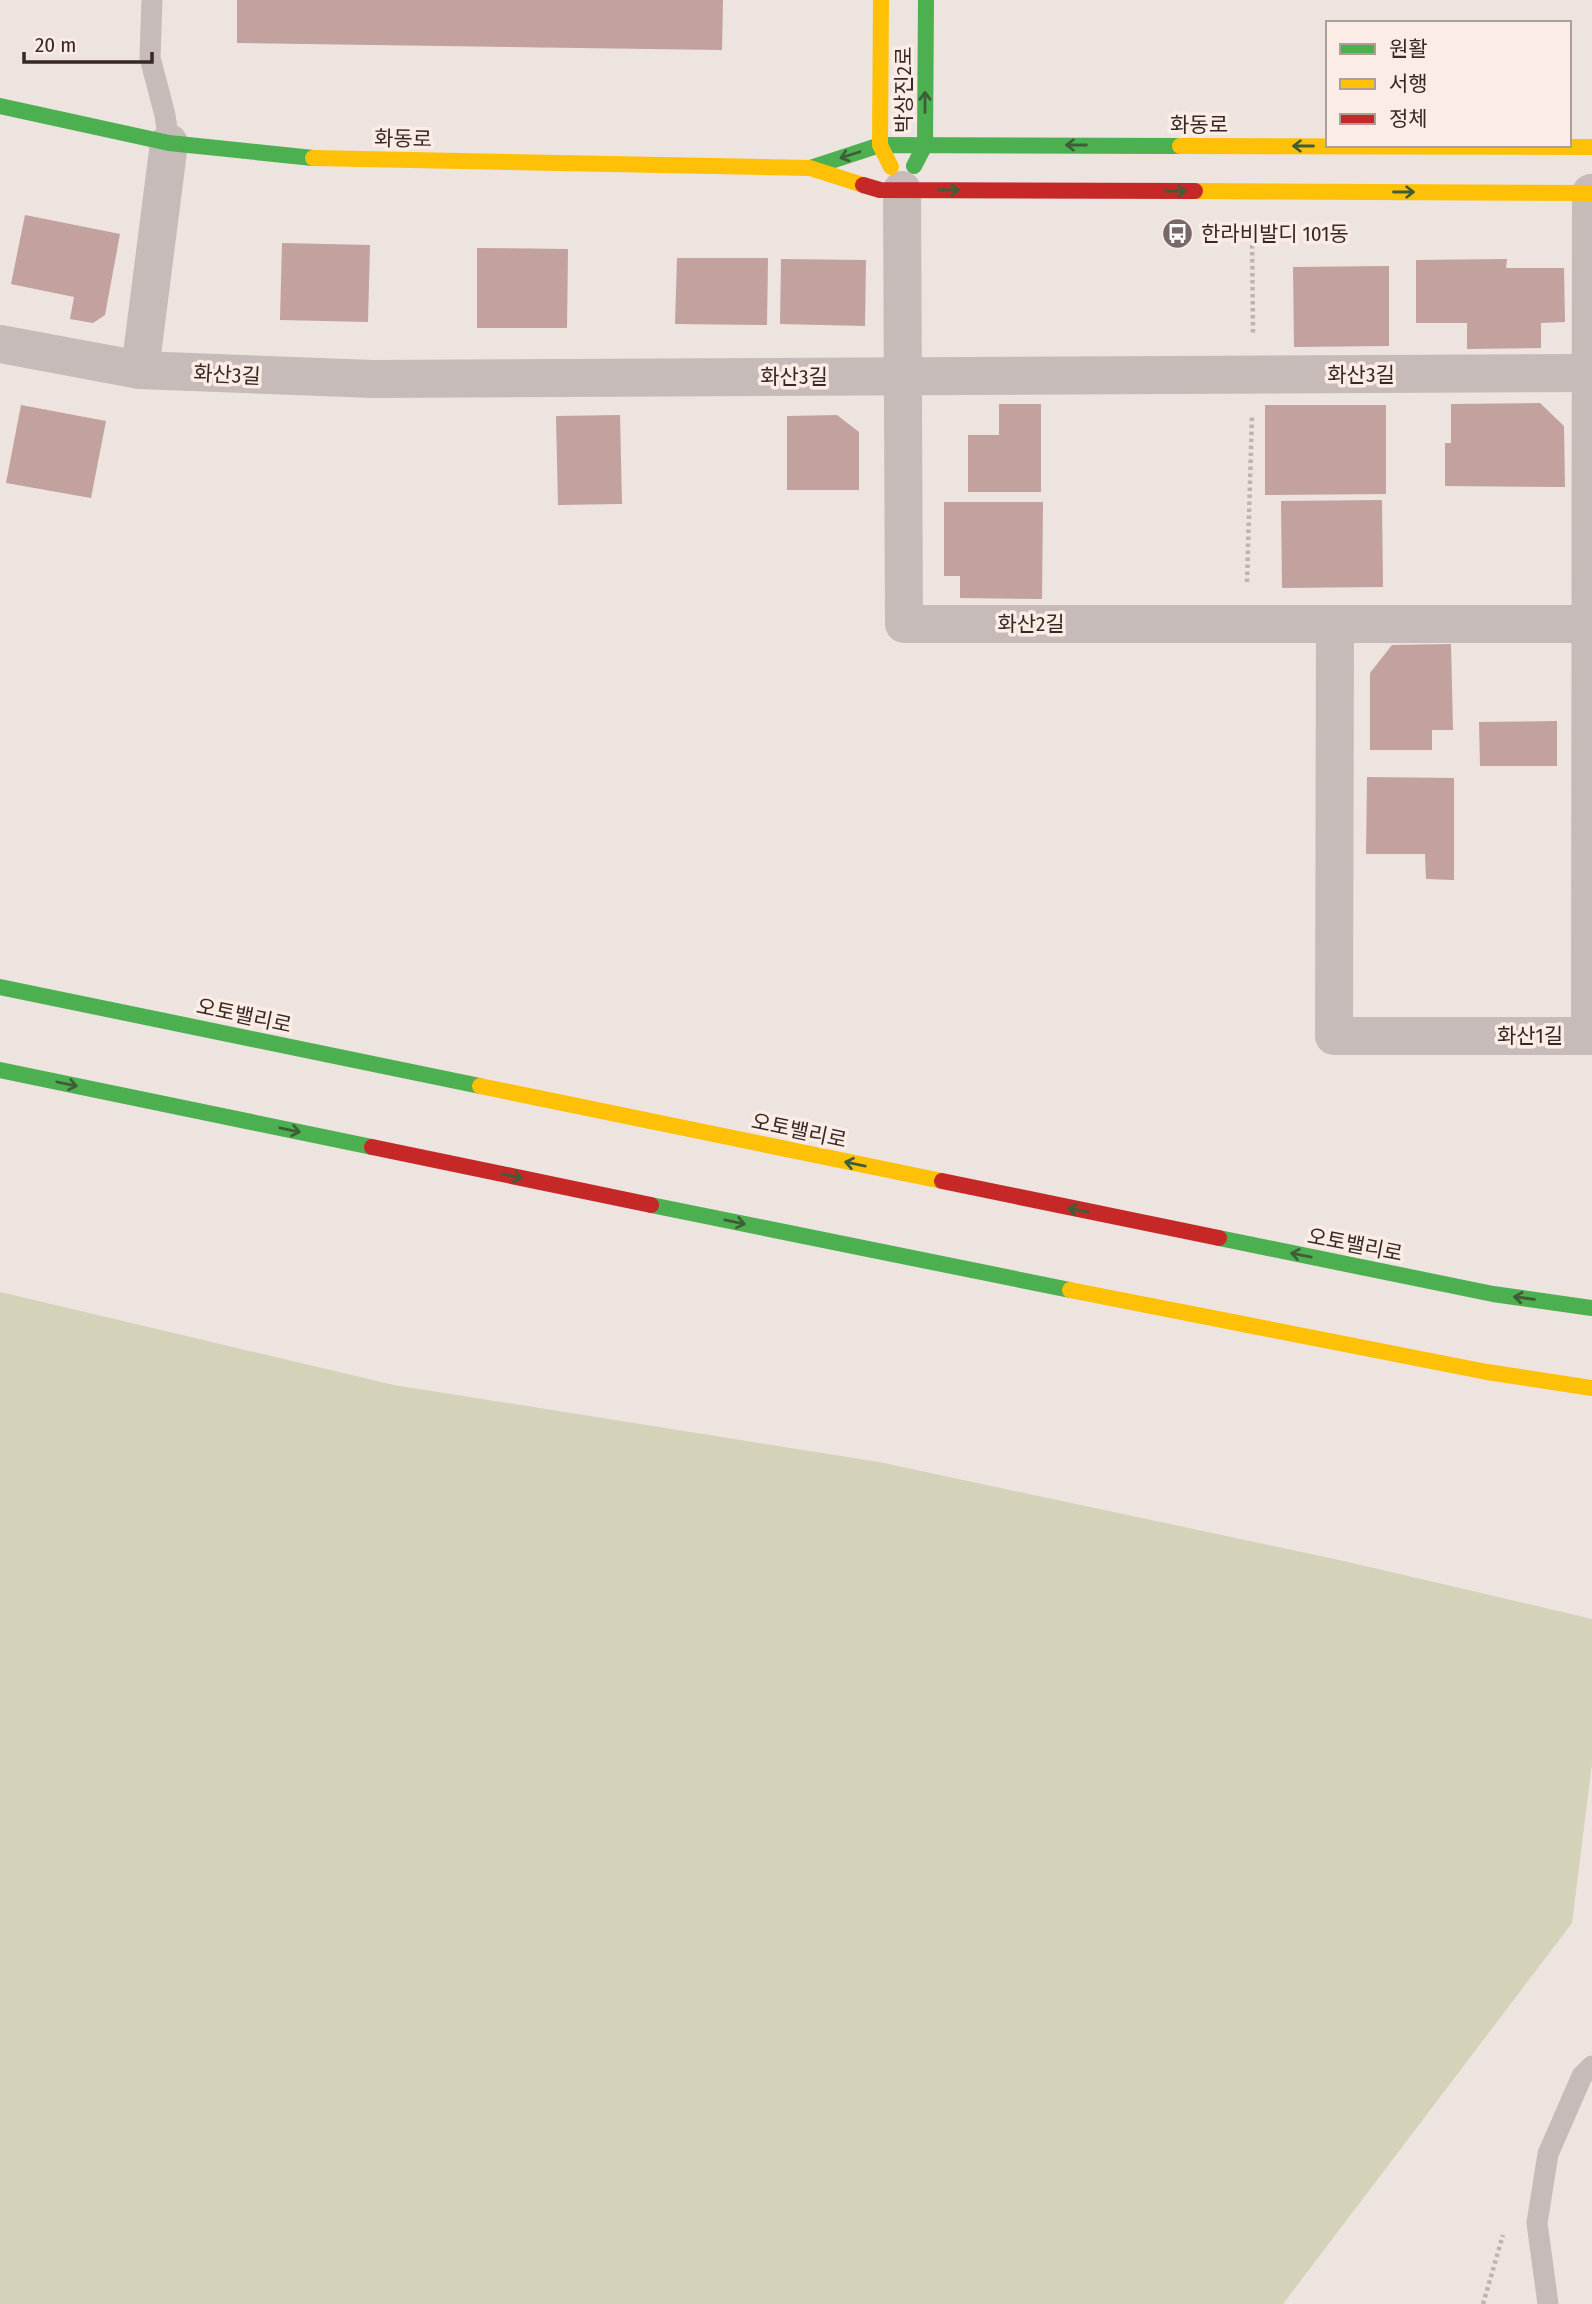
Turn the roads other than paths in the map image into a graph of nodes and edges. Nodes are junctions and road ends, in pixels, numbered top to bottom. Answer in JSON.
{"nodes":[{"id":1,"x":152,"y":0,"type":"edge"},
{"id":2,"x":881,"y":0,"type":"edge"},
{"id":3,"x":926,"y":0,"type":"edge"},
{"id":4,"x":0,"y":106,"type":"edge"},
{"id":5,"x":169,"y":143,"type":"junction"},
{"id":6,"x":880,"y":145,"type":"junction"},
{"id":7,"x":925,"y":145,"type":"junction"},
{"id":8,"x":1326,"y":146,"type":"edge"},
{"id":9,"x":1571,"y":147,"type":"edge"},
{"id":10,"x":1592,"y":147,"type":"edge"},
{"id":11,"x":810,"y":168,"type":"junction"},
{"id":12,"x":902,"y":190,"type":"junction"},
{"id":13,"x":1591,"y":193,"type":"edge"},
{"id":14,"x":0,"y":344,"type":"edge"},
{"id":15,"x":140,"y":370,"type":"junction"},
{"id":16,"x":1591,"y":373,"type":"edge"},
{"id":17,"x":903,"y":377,"type":"junction"},
{"id":18,"x":1335,"y":624,"type":"junction"},
{"id":19,"x":1591,"y":624,"type":"edge"},
{"id":20,"x":0,"y":987,"type":"edge"},
{"id":21,"x":0,"y":1070,"type":"edge"},
{"id":22,"x":1592,"y":1308,"type":"edge"},
{"id":23,"x":1592,"y":1388,"type":"edge"},
{"id":24,"x":1592,"y":2066,"type":"edge"},
{"id":25,"x":1548,"y":2304,"type":"edge"}],
"edges":[{"from":1,"to":5,"type":"lane"},
{"from":2,"to":6,"type":"main road","name":"박상진2로"},
{"from":7,"to":3,"type":"main road","name":"박상진2로","one_way":true},
{"from":4,"to":5,"type":"main road","name":"화동로"},
{"from":5,"to":11,"type":"main road","name":"화동로"},
{"from":5,"to":15,"type":"street"},
{"from":6,"to":7,"type":"main road","name":"화동로"},
{"from":6,"to":11,"type":"main road","name":"화동로","one_way":true},
{"from":6,"to":12,"type":"main road","name":"박상진2로"},
{"from":8,"to":7,"type":"main road","name":"화동로","one_way":true},
{"from":7,"to":12,"type":"main road","name":"박상진2로"},
{"from":10,"to":9,"type":"main road","name":"화동로","one_way":true},
{"from":11,"to":12,"type":"main road","name":"화동로"},
{"from":12,"to":13,"type":"main road","name":"화동로","one_way":true},
{"from":12,"to":17,"type":"street","name":"화산2길"},
{"from":13,"to":16,"type":"street","name":"화산1길"},
{"from":14,"to":15,"type":"street","name":"화산3길"},
{"from":15,"to":17,"type":"street","name":"화산3길"},
{"from":16,"to":17,"type":"street","name":"화산3길"},
{"from":16,"to":19,"type":"street","name":"화산1길"},
{"from":17,"to":18,"type":"street","name":"화산2길"},
{"from":18,"to":19,"type":"street","name":"화산2길"},
{"from":18,"to":19,"type":"street","name":"화산1길"},
{"from":22,"to":20,"type":"main road","name":"오토밸리로","one_way":true},
{"from":21,"to":23,"type":"main road","one_way":true},
{"from":24,"to":25,"type":"lane"}]}
